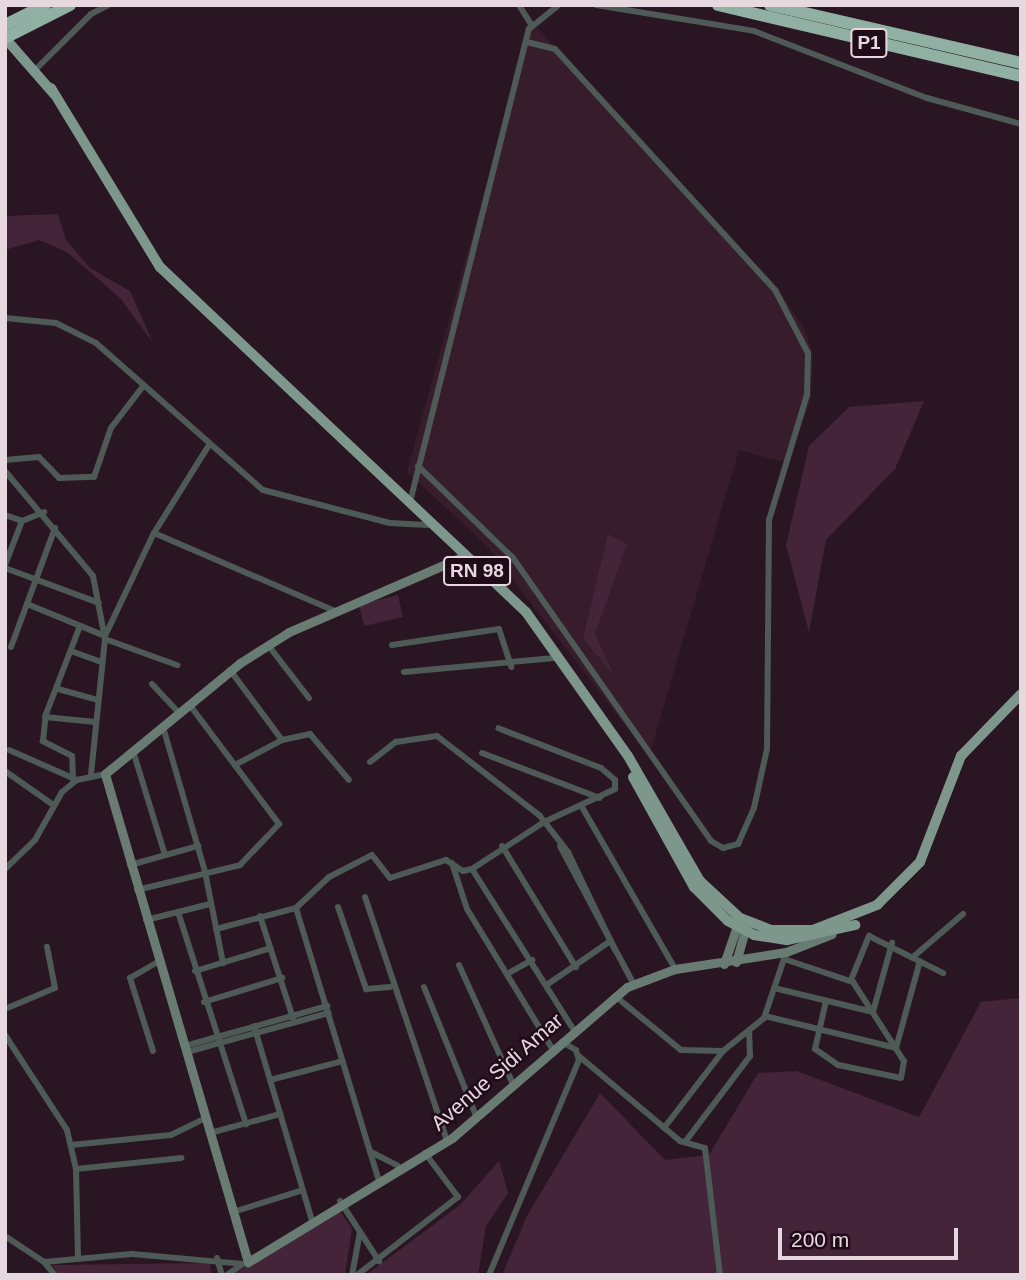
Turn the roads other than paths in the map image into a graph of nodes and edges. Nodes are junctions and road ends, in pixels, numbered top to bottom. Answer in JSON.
{"nodes":[{"id":1,"x":45,"y":5,"type":"edge"},
{"id":2,"x":70,"y":5,"type":"edge"},
{"id":3,"x":109,"y":5,"type":"edge"},
{"id":4,"x":519,"y":5,"type":"edge"},
{"id":5,"x":559,"y":5,"type":"edge"},
{"id":6,"x":596,"y":5,"type":"edge"},
{"id":7,"x":718,"y":5,"type":"edge"},
{"id":8,"x":770,"y":5,"type":"edge"},
{"id":9,"x":531,"y":23,"type":"junction"},
{"id":10,"x":5,"y":25,"type":"edge"},
{"id":11,"x":5,"y":38,"type":"edge"},
{"id":12,"x":526,"y":42,"type":"junction"},
{"id":13,"x":1021,"y":63,"type":"edge"},
{"id":14,"x":37,"y":68,"type":"junction"},
{"id":15,"x":1021,"y":76,"type":"edge"},
{"id":16,"x":51,"y":89,"type":"junction"},
{"id":17,"x":1021,"y":124,"type":"edge"},
{"id":18,"x":5,"y":318,"type":"edge"},
{"id":19,"x":144,"y":385,"type":"junction"},
{"id":20,"x":209,"y":445,"type":"junction"},
{"id":21,"x":5,"y":460,"type":"edge"},
{"id":22,"x":418,"y":466,"type":"junction"},
{"id":23,"x":5,"y":471,"type":"edge"},
{"id":24,"x":410,"y":502,"type":"junction"},
{"id":25,"x":44,"y":512,"type":"junction"},
{"id":26,"x":5,"y":515,"type":"edge"},
{"id":27,"x":22,"y":521,"type":"junction"},
{"id":28,"x":426,"y":525,"type":"junction"},
{"id":29,"x":55,"y":528,"type":"junction"},
{"id":30,"x":153,"y":533,"type":"junction"},
{"id":31,"x":453,"y":549,"type":"junction"},
{"id":32,"x":462,"y":557,"type":"junction"},
{"id":33,"x":449,"y":562,"type":"junction"},
{"id":34,"x":5,"y":566,"type":"edge"},
{"id":35,"x":36,"y":579,"type":"junction"},
{"id":36,"x":99,"y":603,"type":"junction"},
{"id":37,"x":27,"y":604,"type":"junction"},
{"id":38,"x":333,"y":610,"type":"junction"},
{"id":39,"x":80,"y":626,"type":"junction"},
{"id":40,"x":105,"y":637,"type":"junction"},
{"id":41,"x":268,"y":645,"type":"junction"},
{"id":42,"x":392,"y":645,"type":"dead end"},
{"id":43,"x":11,"y":647,"type":"dead end"},
{"id":44,"x":71,"y":651,"type":"junction"},
{"id":45,"x":554,"y":658,"type":"junction"},
{"id":46,"x":102,"y":662,"type":"junction"},
{"id":47,"x":177,"y":665,"type":"dead end"},
{"id":48,"x":511,"y":667,"type":"junction"},
{"id":49,"x":230,"y":670,"type":"junction"},
{"id":50,"x":404,"y":672,"type":"dead end"},
{"id":51,"x":152,"y":684,"type":"dead end"},
{"id":52,"x":58,"y":689,"type":"junction"},
{"id":53,"x":1021,"y":694,"type":"edge"},
{"id":54,"x":309,"y":698,"type":"dead end"},
{"id":55,"x":98,"y":700,"type":"junction"},
{"id":56,"x":188,"y":704,"type":"junction"},
{"id":57,"x":179,"y":713,"type":"junction"},
{"id":58,"x":45,"y":717,"type":"junction"},
{"id":59,"x":96,"y":722,"type":"junction"},
{"id":60,"x":163,"y":727,"type":"junction"},
{"id":61,"x":498,"y":728,"type":"dead end"},
{"id":62,"x":282,"y":740,"type":"junction"},
{"id":63,"x":9,"y":750,"type":"dead end"},
{"id":64,"x":133,"y":751,"type":"junction"},
{"id":65,"x":482,"y":754,"type":"dead end"},
{"id":66,"x":370,"y":762,"type":"dead end"},
{"id":67,"x":235,"y":765,"type":"junction"},
{"id":68,"x":5,"y":771,"type":"edge"},
{"id":69,"x":96,"y":772,"type":"junction"},
{"id":70,"x":75,"y":779,"type":"junction"},
{"id":71,"x":349,"y":780,"type":"dead end"},
{"id":72,"x":600,"y":798,"type":"junction"},
{"id":73,"x":52,"y":804,"type":"junction"},
{"id":74,"x":582,"y":807,"type":"junction"},
{"id":75,"x":544,"y":822,"type":"junction"},
{"id":76,"x":198,"y":846,"type":"junction"},
{"id":77,"x":502,"y":846,"type":"junction"},
{"id":78,"x":165,"y":855,"type":"junction"},
{"id":79,"x":452,"y":863,"type":"junction"},
{"id":80,"x":130,"y":865,"type":"junction"},
{"id":81,"x":915,"y":868,"type":"junction"},
{"id":82,"x":5,"y":869,"type":"edge"},
{"id":83,"x":472,"y":869,"type":"junction"},
{"id":84,"x":205,"y":872,"type":"junction"},
{"id":85,"x":137,"y":890,"type":"junction"},
{"id":86,"x":365,"y":897,"type":"dead end"},
{"id":87,"x":210,"y":904,"type":"junction"},
{"id":88,"x":338,"y":906,"type":"dead end"},
{"id":89,"x":296,"y":908,"type":"junction"},
{"id":90,"x":178,"y":912,"type":"junction"},
{"id":91,"x":962,"y":914,"type":"dead end"},
{"id":92,"x":260,"y":916,"type":"junction"},
{"id":93,"x":146,"y":920,"type":"junction"},
{"id":94,"x":742,"y":924,"type":"junction"},
{"id":95,"x":216,"y":929,"type":"junction"},
{"id":96,"x":832,"y":934,"type":"junction"},
{"id":97,"x":611,"y":941,"type":"junction"},
{"id":98,"x":892,"y":943,"type":"junction"},
{"id":99,"x":47,"y":947,"type":"dead end"},
{"id":100,"x":271,"y":948,"type":"junction"},
{"id":101,"x":785,"y":956,"type":"junction"},
{"id":102,"x":913,"y":957,"type":"junction"},
{"id":103,"x":532,"y":960,"type":"junction"},
{"id":104,"x":920,"y":961,"type":"junction"},
{"id":105,"x":158,"y":962,"type":"junction"},
{"id":106,"x":736,"y":962,"type":"junction"},
{"id":107,"x":223,"y":963,"type":"junction"},
{"id":108,"x":724,"y":964,"type":"junction"},
{"id":109,"x":459,"y":965,"type":"dead end"},
{"id":110,"x":576,"y":967,"type":"junction"},
{"id":111,"x":675,"y":969,"type":"junction"},
{"id":112,"x":195,"y":971,"type":"junction"},
{"id":113,"x":943,"y":973,"type":"dead end"},
{"id":114,"x":507,"y":974,"type":"junction"},
{"id":115,"x":282,"y":978,"type":"junction"},
{"id":116,"x":851,"y":980,"type":"junction"},
{"id":117,"x":633,"y":983,"type":"junction"},
{"id":118,"x":548,"y":984,"type":"junction"},
{"id":119,"x":390,"y":987,"type":"junction"},
{"id":120,"x":424,"y":987,"type":"dead end"},
{"id":121,"x":774,"y":988,"type":"junction"},
{"id":122,"x":615,"y":996,"type":"junction"},
{"id":123,"x":826,"y":1001,"type":"junction"},
{"id":124,"x":204,"y":1002,"type":"junction"},
{"id":125,"x":5,"y":1009,"type":"edge"},
{"id":126,"x":328,"y":1010,"type":"junction"},
{"id":127,"x":873,"y":1012,"type":"junction"},
{"id":128,"x":765,"y":1016,"type":"junction"},
{"id":129,"x":293,"y":1020,"type":"junction"},
{"id":130,"x":573,"y":1029,"type":"junction"},
{"id":131,"x":818,"y":1029,"type":"junction"},
{"id":132,"x":255,"y":1030,"type":"junction"},
{"id":133,"x":749,"y":1032,"type":"junction"},
{"id":134,"x":5,"y":1035,"type":"edge"},
{"id":135,"x":217,"y":1041,"type":"junction"},
{"id":136,"x":560,"y":1041,"type":"junction"},
{"id":137,"x":552,"y":1048,"type":"junction"},
{"id":138,"x":896,"y":1048,"type":"junction"},
{"id":139,"x":186,"y":1049,"type":"junction"},
{"id":140,"x":153,"y":1051,"type":"dead end"},
{"id":141,"x":723,"y":1051,"type":"junction"},
{"id":142,"x":580,"y":1057,"type":"junction"},
{"id":143,"x":343,"y":1061,"type":"junction"},
{"id":144,"x":270,"y":1080,"type":"junction"},
{"id":145,"x":513,"y":1084,"type":"junction"},
{"id":146,"x":280,"y":1114,"type":"junction"},
{"id":147,"x":206,"y":1118,"type":"junction"},
{"id":148,"x":477,"y":1118,"type":"junction"},
{"id":149,"x":246,"y":1124,"type":"junction"},
{"id":150,"x":664,"y":1128,"type":"junction"},
{"id":151,"x":210,"y":1133,"type":"junction"},
{"id":152,"x":447,"y":1141,"type":"junction"},
{"id":153,"x":685,"y":1142,"type":"junction"},
{"id":154,"x":71,"y":1145,"type":"junction"},
{"id":155,"x":370,"y":1152,"type":"junction"},
{"id":156,"x":425,"y":1153,"type":"junction"},
{"id":157,"x":181,"y":1158,"type":"dead end"},
{"id":158,"x":398,"y":1166,"type":"junction"},
{"id":159,"x":76,"y":1169,"type":"junction"},
{"id":160,"x":378,"y":1178,"type":"junction"},
{"id":161,"x":303,"y":1190,"type":"junction"},
{"id":162,"x":340,"y":1200,"type":"junction"},
{"id":163,"x":233,"y":1212,"type":"junction"},
{"id":164,"x":312,"y":1220,"type":"junction"},
{"id":165,"x":360,"y":1232,"type":"junction"},
{"id":166,"x":5,"y":1236,"type":"edge"},
{"id":167,"x":78,"y":1258,"type":"junction"},
{"id":168,"x":217,"y":1258,"type":"junction"},
{"id":169,"x":379,"y":1261,"type":"junction"},
{"id":170,"x":44,"y":1262,"type":"junction"},
{"id":171,"x":245,"y":1263,"type":"junction"},
{"id":172,"x":55,"y":1275,"type":"edge"},
{"id":173,"x":224,"y":1275,"type":"edge"},
{"id":174,"x":354,"y":1275,"type":"edge"},
{"id":175,"x":489,"y":1275,"type":"edge"},
{"id":176,"x":720,"y":1275,"type":"edge"}],
"edges":[{"from":1,"to":10,"type":"highway"},
{"from":2,"to":11,"type":"highway","bridge":true},
{"from":3,"to":14,"type":"street"},
{"from":4,"to":9,"type":"street"},
{"from":5,"to":9,"type":"street"},
{"from":6,"to":17,"type":"street"},
{"from":7,"to":15,"type":"highway","number":"P1"},
{"from":8,"to":13,"type":"highway","number":"P1"},
{"from":9,"to":12,"type":"street"},
{"from":11,"to":14,"type":"main road","number":"RN 98"},
{"from":12,"to":22,"type":"street"},
{"from":12,"to":22,"type":"street"},
{"from":14,"to":16,"type":"main road","number":"RN 98"},
{"from":16,"to":24,"type":"main road","number":"RN 98"},
{"from":16,"to":28,"type":"main road","number":"RN 98"},
{"from":18,"to":19,"type":"street"},
{"from":19,"to":20,"type":"street"},
{"from":19,"to":21,"type":"street"},
{"from":20,"to":28,"type":"street"},
{"from":20,"to":30,"type":"street"},
{"from":22,"to":24,"type":"street"},
{"from":23,"to":25,"type":"street"},
{"from":24,"to":94,"type":"main road","number":"RN 98"},
{"from":25,"to":27,"type":"street"},
{"from":25,"to":29,"type":"street"},
{"from":26,"to":27,"type":"street"},
{"from":27,"to":34,"type":"street"},
{"from":28,"to":31,"type":"main road","number":"RN 98"},
{"from":29,"to":35,"type":"street"},
{"from":29,"to":36,"type":"street"},
{"from":30,"to":38,"type":"street"},
{"from":30,"to":40,"type":"street"},
{"from":31,"to":32,"type":"main road","number":"RN 98"},
{"from":31,"to":33,"type":"street"},
{"from":32,"to":33,"type":"street"},
{"from":32,"to":45,"type":"main road","number":"RN 98"},
{"from":33,"to":38,"type":"street"},
{"from":34,"to":35,"type":"street"},
{"from":35,"to":36,"type":"street"},
{"from":35,"to":37,"type":"street"},
{"from":36,"to":40,"type":"street"},
{"from":37,"to":39,"type":"street"},
{"from":37,"to":43,"type":"street"},
{"from":38,"to":41,"type":"street"},
{"from":39,"to":40,"type":"street"},
{"from":39,"to":44,"type":"street"},
{"from":40,"to":46,"type":"street"},
{"from":40,"to":47,"type":"street"},
{"from":41,"to":49,"type":"street"},
{"from":41,"to":54,"type":"street"},
{"from":42,"to":48,"type":"street"},
{"from":44,"to":46,"type":"street"},
{"from":44,"to":52,"type":"street"},
{"from":45,"to":48,"type":"street"},
{"from":45,"to":94,"type":"main road","number":"RN 98"},
{"from":46,"to":55,"type":"street"},
{"from":48,"to":50,"type":"street"},
{"from":49,"to":56,"type":"street"},
{"from":49,"to":62,"type":"street"},
{"from":51,"to":57,"type":"street"},
{"from":52,"to":55,"type":"street"},
{"from":52,"to":58,"type":"street"},
{"from":53,"to":81,"type":"main road","number":"RN 98"},
{"from":55,"to":59,"type":"street"},
{"from":56,"to":57,"type":"street"},
{"from":56,"to":67,"type":"street"},
{"from":57,"to":60,"type":"street"},
{"from":58,"to":59,"type":"street"},
{"from":58,"to":70,"type":"street"},
{"from":59,"to":69,"type":"street"},
{"from":60,"to":64,"type":"street"},
{"from":60,"to":76,"type":"street"},
{"from":61,"to":72,"type":"street"},
{"from":62,"to":67,"type":"street"},
{"from":62,"to":71,"type":"street"},
{"from":63,"to":70,"type":"street"},
{"from":64,"to":69,"type":"street"},
{"from":64,"to":78,"type":"street"},
{"from":65,"to":72,"type":"street"},
{"from":66,"to":75,"type":"street"},
{"from":67,"to":84,"type":"street"},
{"from":68,"to":73,"type":"street"},
{"from":69,"to":70,"type":"street"},
{"from":69,"to":80,"type":"street"},
{"from":70,"to":73,"type":"street"},
{"from":72,"to":74,"type":"street"},
{"from":73,"to":82,"type":"street"},
{"from":74,"to":75,"type":"street"},
{"from":74,"to":111,"type":"street"},
{"from":75,"to":77,"type":"street"},
{"from":75,"to":97,"type":"street"},
{"from":76,"to":78,"type":"street"},
{"from":76,"to":84,"type":"street"},
{"from":77,"to":83,"type":"street"},
{"from":77,"to":110,"type":"street"},
{"from":78,"to":80,"type":"street"},
{"from":79,"to":83,"type":"street"},
{"from":79,"to":89,"type":"street"},
{"from":79,"to":114,"type":"street"},
{"from":80,"to":85,"type":"street"},
{"from":81,"to":94,"type":"main road","number":"RN 98"},
{"from":81,"to":96,"type":"main road","number":"RN 98"},
{"from":83,"to":103,"type":"street"},
{"from":84,"to":85,"type":"street"},
{"from":84,"to":87,"type":"street"},
{"from":85,"to":93,"type":"street"},
{"from":86,"to":119,"type":"street"},
{"from":87,"to":90,"type":"street"},
{"from":87,"to":95,"type":"street"},
{"from":88,"to":119,"type":"street"},
{"from":89,"to":92,"type":"street"},
{"from":89,"to":126,"type":"street"},
{"from":90,"to":93,"type":"street"},
{"from":90,"to":112,"type":"street"},
{"from":91,"to":102,"type":"street"},
{"from":92,"to":95,"type":"street"},
{"from":92,"to":100,"type":"street"},
{"from":93,"to":105,"type":"street"},
{"from":94,"to":96,"type":"main road","number":"RN 98"},
{"from":94,"to":106,"type":"street"},
{"from":94,"to":108,"type":"street"},
{"from":95,"to":107,"type":"street"},
{"from":96,"to":101,"type":"street","name":"Avenue Sidi Amar"},
{"from":97,"to":110,"type":"street"},
{"from":97,"to":117,"type":"street"},
{"from":98,"to":102,"type":"street"},
{"from":98,"to":116,"type":"street"},
{"from":98,"to":127,"type":"street"},
{"from":99,"to":125,"type":"street"},
{"from":100,"to":107,"type":"street"},
{"from":100,"to":115,"type":"street"},
{"from":101,"to":106,"type":"street","name":"Avenue Sidi Amar"},
{"from":101,"to":116,"type":"street"},
{"from":101,"to":121,"type":"street"},
{"from":102,"to":104,"type":"street"},
{"from":103,"to":114,"type":"street"},
{"from":103,"to":118,"type":"street"},
{"from":104,"to":113,"type":"street"},
{"from":104,"to":138,"type":"street"},
{"from":105,"to":139,"type":"street"},
{"from":105,"to":140,"type":"street"},
{"from":106,"to":108,"type":"street","name":"Avenue Sidi Amar"},
{"from":107,"to":112,"type":"street"},
{"from":108,"to":111,"type":"street","name":"Avenue Sidi Amar"},
{"from":109,"to":145,"type":"street"},
{"from":110,"to":118,"type":"street"},
{"from":111,"to":117,"type":"street","name":"Avenue Sidi Amar"},
{"from":112,"to":124,"type":"street"},
{"from":114,"to":137,"type":"street"},
{"from":115,"to":124,"type":"street"},
{"from":115,"to":129,"type":"street"},
{"from":116,"to":127,"type":"street"},
{"from":117,"to":122,"type":"street","name":"Avenue Sidi Amar"},
{"from":118,"to":130,"type":"street"},
{"from":119,"to":152,"type":"street"},
{"from":120,"to":148,"type":"street"},
{"from":121,"to":123,"type":"street"},
{"from":121,"to":128,"type":"street"},
{"from":122,"to":130,"type":"street","name":"Avenue Sidi Amar"},
{"from":122,"to":141,"type":"street"},
{"from":123,"to":127,"type":"street"},
{"from":123,"to":131,"type":"street"},
{"from":124,"to":135,"type":"street"},
{"from":126,"to":129,"type":"street"},
{"from":126,"to":143,"type":"street"},
{"from":127,"to":138,"type":"street"},
{"from":128,"to":131,"type":"street"},
{"from":128,"to":133,"type":"street"},
{"from":129,"to":132,"type":"street"},
{"from":130,"to":136,"type":"street","name":"Avenue Sidi Amar"},
{"from":131,"to":138,"type":"street"},
{"from":131,"to":138,"type":"street"},
{"from":132,"to":135,"type":"street"},
{"from":132,"to":144,"type":"street"},
{"from":133,"to":141,"type":"street"},
{"from":133,"to":153,"type":"street"},
{"from":134,"to":154,"type":"street"},
{"from":135,"to":139,"type":"street"},
{"from":135,"to":149,"type":"street"},
{"from":136,"to":137,"type":"street","name":"Avenue Sidi Amar"},
{"from":136,"to":142,"type":"street"},
{"from":137,"to":145,"type":"street","name":"Avenue Sidi Amar"},
{"from":139,"to":147,"type":"street"},
{"from":141,"to":150,"type":"street"},
{"from":142,"to":150,"type":"street"},
{"from":142,"to":175,"type":"street"},
{"from":143,"to":144,"type":"street"},
{"from":143,"to":155,"type":"street"},
{"from":144,"to":146,"type":"street"},
{"from":145,"to":148,"type":"street","name":"Avenue Sidi Amar"},
{"from":146,"to":149,"type":"street"},
{"from":146,"to":161,"type":"street"},
{"from":147,"to":151,"type":"street"},
{"from":147,"to":154,"type":"street"},
{"from":148,"to":152,"type":"street","name":"Avenue Sidi Amar"},
{"from":149,"to":151,"type":"street"},
{"from":150,"to":153,"type":"street"},
{"from":151,"to":163,"type":"street"},
{"from":152,"to":156,"type":"street","name":"Avenue Sidi Amar"},
{"from":153,"to":176,"type":"street"},
{"from":154,"to":159,"type":"street"},
{"from":155,"to":158,"type":"street"},
{"from":155,"to":160,"type":"street"},
{"from":156,"to":158,"type":"street","name":"Avenue Sidi Amar"},
{"from":156,"to":169,"type":"street"},
{"from":157,"to":159,"type":"street"},
{"from":158,"to":160,"type":"street","name":"Avenue Sidi Amar"},
{"from":159,"to":167,"type":"street"},
{"from":160,"to":162,"type":"street","name":"Avenue Sidi Amar"},
{"from":161,"to":163,"type":"street"},
{"from":161,"to":164,"type":"street"},
{"from":162,"to":164,"type":"street","name":"Avenue Sidi Amar"},
{"from":162,"to":165,"type":"street"},
{"from":163,"to":171,"type":"street"},
{"from":164,"to":171,"type":"street","name":"Avenue Sidi Amar"},
{"from":165,"to":169,"type":"street"},
{"from":165,"to":174,"type":"street"},
{"from":166,"to":170,"type":"street"},
{"from":167,"to":168,"type":"street"},
{"from":167,"to":170,"type":"street"},
{"from":168,"to":171,"type":"street"},
{"from":168,"to":173,"type":"street"},
{"from":169,"to":174,"type":"street"},
{"from":170,"to":172,"type":"street"},
{"from":171,"to":173,"type":"street","name":"Avenue Sidi Amar"}]}
